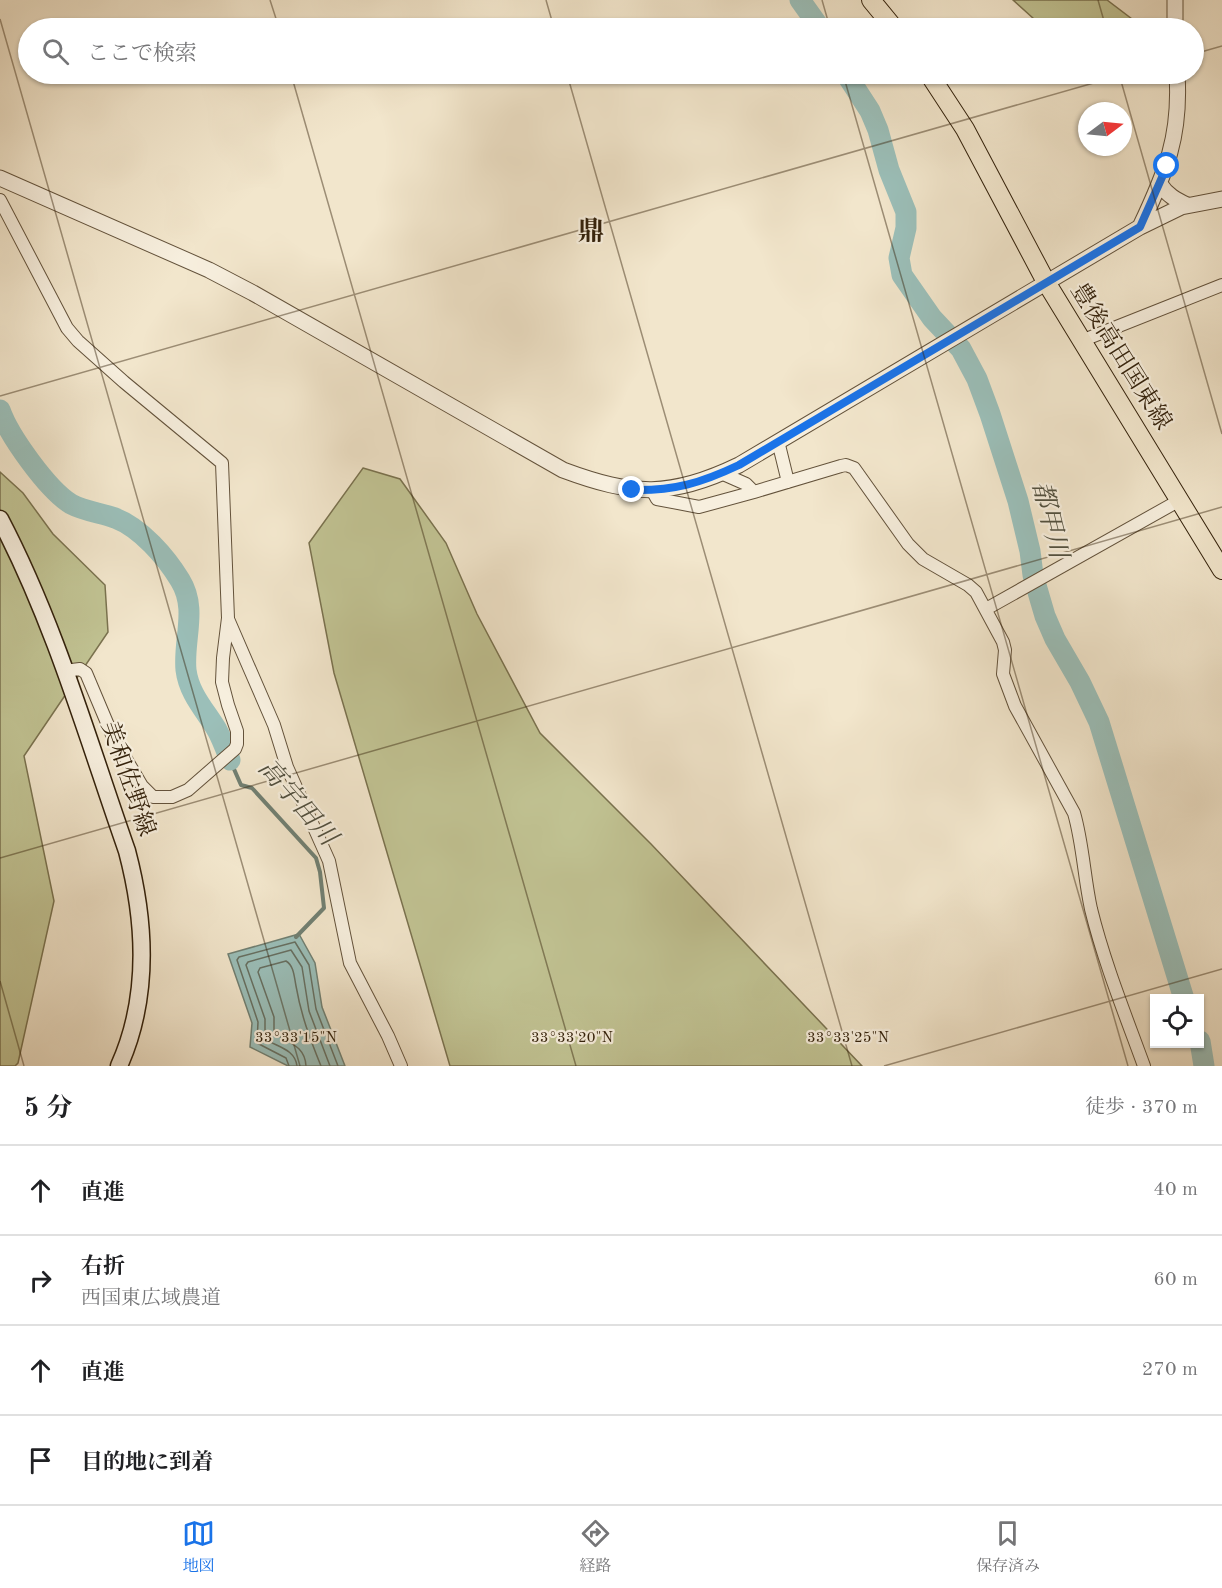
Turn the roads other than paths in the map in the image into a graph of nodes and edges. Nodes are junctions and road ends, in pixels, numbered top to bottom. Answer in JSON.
{"nodes":[{"id":1,"x":871,"y":0,"type":"edge"},
{"id":2,"x":1175,"y":0,"type":"edge"},
{"id":3,"x":886,"y":18,"type":"edge"},
{"id":4,"x":1175,"y":18,"type":"edge"},
{"id":5,"x":936,"y":84,"type":"edge"},
{"id":6,"x":1177,"y":84,"type":"edge"},
{"id":7,"x":0,"y":178,"type":"edge"},
{"id":8,"x":1160,"y":184,"type":"junction"},
{"id":9,"x":1222,"y":199,"type":"edge"},
{"id":10,"x":0,"y":200,"type":"edge"},
{"id":11,"x":1187,"y":205,"type":"junction"},
{"id":12,"x":1140,"y":227,"type":"junction"},
{"id":13,"x":1046,"y":282,"type":"junction"},
{"id":14,"x":1222,"y":285,"type":"edge"},
{"id":15,"x":1081,"y":341,"type":"junction"},
{"id":16,"x":778,"y":441,"type":"junction"},
{"id":17,"x":721,"y":473,"type":"junction"},
{"id":18,"x":788,"y":482,"type":"junction"},
{"id":19,"x":652,"y":490,"type":"junction"},
{"id":20,"x":754,"y":492,"type":"junction"},
{"id":21,"x":1180,"y":500,"type":"junction"},
{"id":22,"x":0,"y":519,"type":"edge"},
{"id":23,"x":1222,"y":570,"type":"edge"},
{"id":24,"x":986,"y":609,"type":"junction"},
{"id":25,"x":228,"y":618,"type":"junction"},
{"id":26,"x":64,"y":671,"type":"junction"},
{"id":27,"x":119,"y":1066,"type":"edge"},
{"id":28,"x":400,"y":1066,"type":"edge"},
{"id":29,"x":1144,"y":1066,"type":"edge"}],
"edges":[{"from":1,"to":3,"type":"main road"},
{"from":2,"to":4,"type":"street"},
{"from":5,"to":13,"type":"main road","name":"豊後高田国東線"},
{"from":6,"to":8,"type":"street"},
{"from":7,"to":19,"type":"street"},
{"from":8,"to":11,"type":"street"},
{"from":8,"to":12,"type":"street"},
{"from":9,"to":11,"type":"street"},
{"from":10,"to":25,"type":"street"},
{"from":11,"to":12,"type":"street"},
{"from":12,"to":13,"type":"street"},
{"from":13,"to":15,"type":"main road","name":"豊後高田国東線"},
{"from":13,"to":16,"type":"street"},
{"from":14,"to":15,"type":"street"},
{"from":15,"to":21,"type":"main road","name":"豊後高田国東線"},
{"from":16,"to":17,"type":"street"},
{"from":16,"to":18,"type":"street"},
{"from":17,"to":19,"type":"street"},
{"from":17,"to":20,"type":"street"},
{"from":18,"to":20,"type":"street"},
{"from":18,"to":24,"type":"street"},
{"from":19,"to":20,"type":"street"},
{"from":21,"to":23,"type":"main road","name":"豊後高田国東線"},
{"from":21,"to":24,"type":"street"},
{"from":22,"to":26,"type":"main road","name":"美和佐野線"},
{"from":24,"to":29,"type":"street"},
{"from":25,"to":26,"type":"street"},
{"from":25,"to":28,"type":"street"},
{"from":26,"to":27,"type":"main road","name":"美和佐野線"}]}
